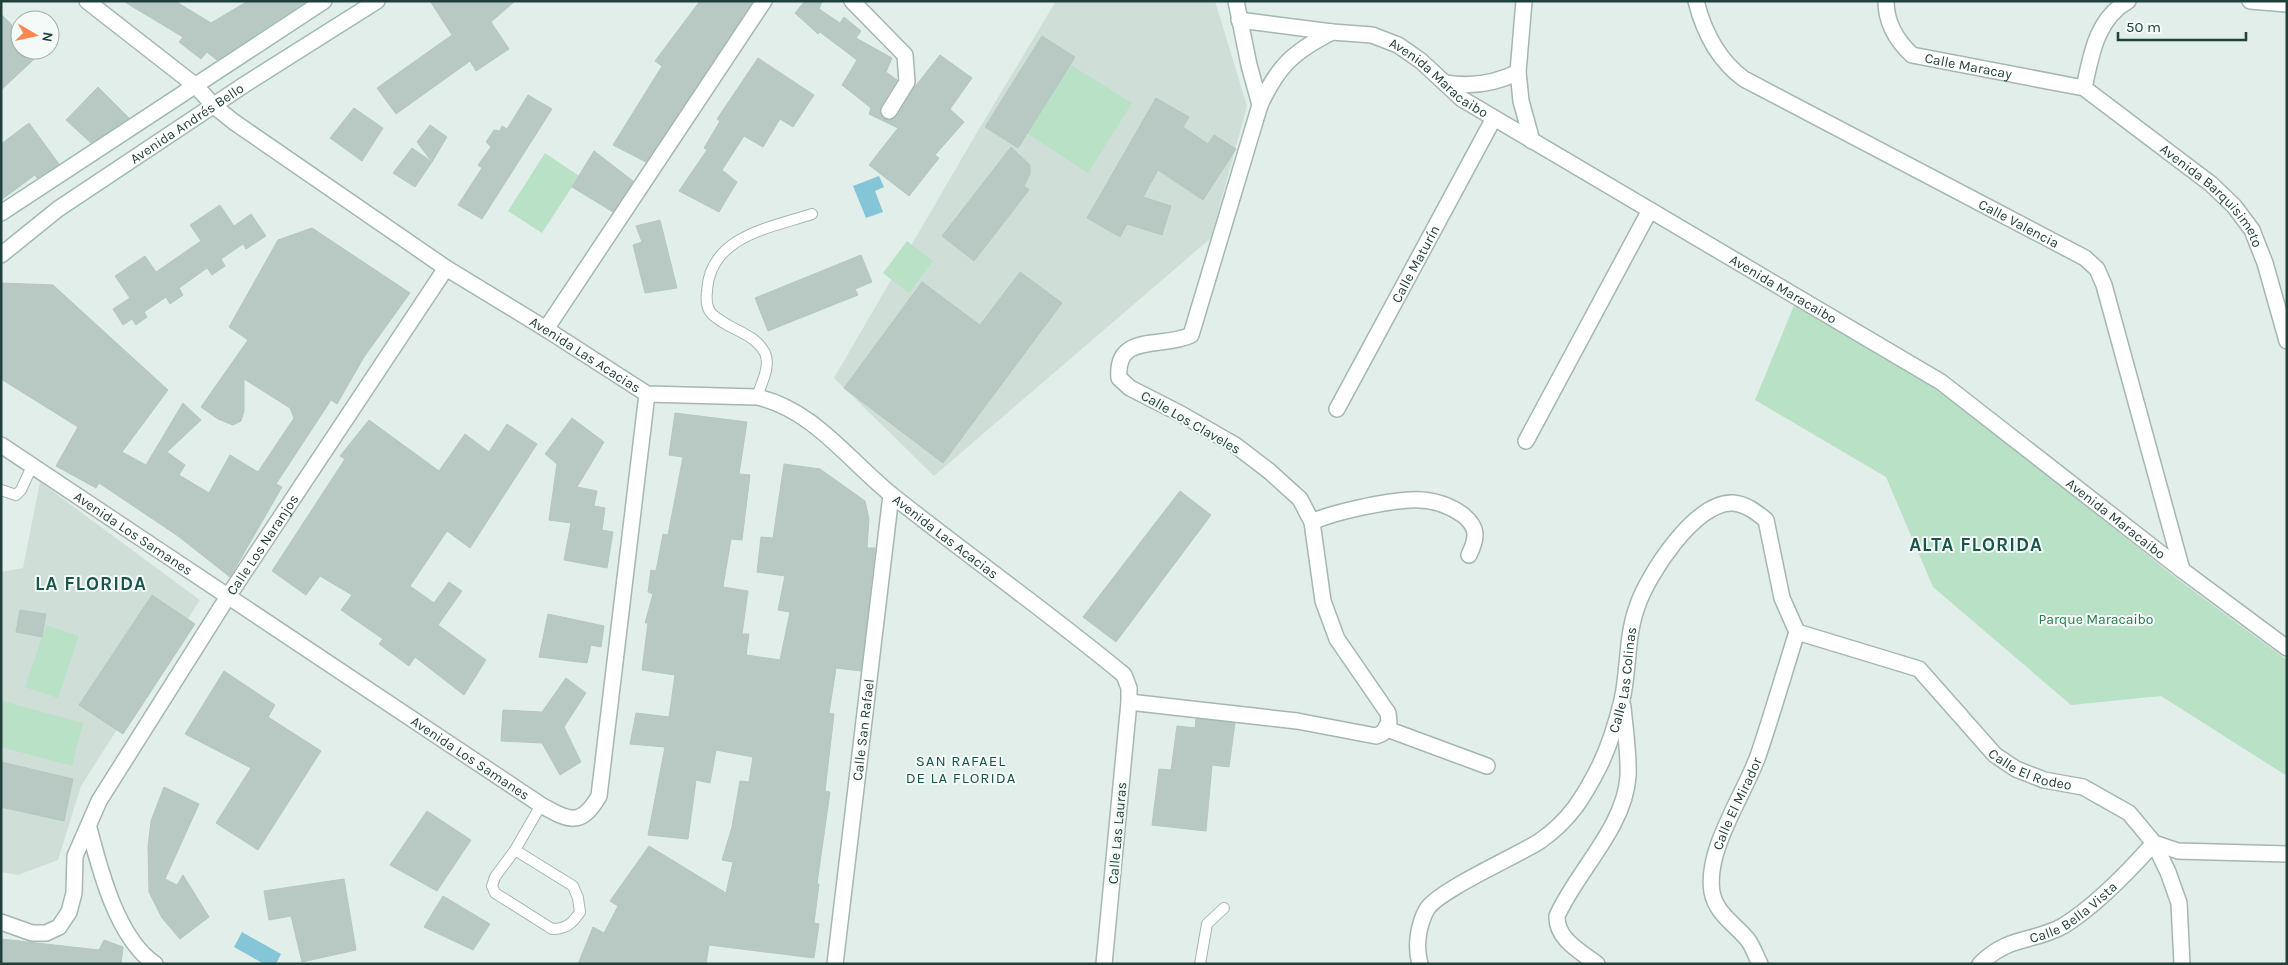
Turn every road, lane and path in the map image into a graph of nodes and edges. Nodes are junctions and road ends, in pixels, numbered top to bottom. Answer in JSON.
{"nodes":[{"id":1,"x":87,"y":1,"type":"edge"},
{"id":2,"x":324,"y":1,"type":"edge"},
{"id":3,"x":376,"y":1,"type":"edge"},
{"id":4,"x":764,"y":1,"type":"edge"},
{"id":5,"x":852,"y":1,"type":"edge"},
{"id":6,"x":1236,"y":1,"type":"edge"},
{"id":7,"x":1524,"y":1,"type":"edge"},
{"id":8,"x":1696,"y":1,"type":"edge"},
{"id":9,"x":1886,"y":1,"type":"edge"},
{"id":10,"x":2128,"y":1,"type":"edge"},
{"id":11,"x":2250,"y":1,"type":"edge"},
{"id":12,"x":2287,"y":4,"type":"edge"},
{"id":13,"x":1238,"y":20,"type":"junction"},
{"id":14,"x":1332,"y":32,"type":"junction"},
{"id":15,"x":1518,"y":72,"type":"junction"},
{"id":16,"x":1445,"y":83,"type":"junction"},
{"id":17,"x":196,"y":86,"type":"junction"},
{"id":18,"x":2084,"y":88,"type":"junction"},
{"id":19,"x":1260,"y":105,"type":"junction"},
{"id":20,"x":214,"y":106,"type":"junction"},
{"id":21,"x":889,"y":111,"type":"dead end"},
{"id":22,"x":1494,"y":118,"type":"junction"},
{"id":23,"x":1532,"y":141,"type":"junction"},
{"id":24,"x":1650,"y":210,"type":"junction"},
{"id":25,"x":1,"y":213,"type":"edge"},
{"id":26,"x":812,"y":214,"type":"dead end"},
{"id":27,"x":1,"y":255,"type":"edge"},
{"id":28,"x":446,"y":268,"type":"junction"},
{"id":29,"x":546,"y":329,"type":"junction"},
{"id":30,"x":2287,"y":341,"type":"edge"},
{"id":31,"x":646,"y":394,"type":"junction"},
{"id":32,"x":757,"y":397,"type":"junction"},
{"id":33,"x":1337,"y":409,"type":"dead end"},
{"id":34,"x":1526,"y":441,"type":"dead end"},
{"id":35,"x":1,"y":445,"type":"edge"},
{"id":36,"x":33,"y":464,"type":"junction"},
{"id":37,"x":1,"y":490,"type":"edge"},
{"id":38,"x":891,"y":495,"type":"junction"},
{"id":39,"x":1312,"y":522,"type":"junction"},
{"id":40,"x":1469,"y":555,"type":"dead end"},
{"id":41,"x":2182,"y":570,"type":"junction"},
{"id":42,"x":227,"y":598,"type":"junction"},
{"id":43,"x":1797,"y":632,"type":"junction"},
{"id":44,"x":2287,"y":648,"type":"edge"},
{"id":45,"x":1622,"y":700,"type":"junction"},
{"id":46,"x":1129,"y":702,"type":"junction"},
{"id":47,"x":1387,"y":729,"type":"junction"},
{"id":48,"x":1487,"y":766,"type":"dead end"},
{"id":49,"x":541,"y":806,"type":"junction"},
{"id":50,"x":89,"y":828,"type":"junction"},
{"id":51,"x":2154,"y":843,"type":"junction"},
{"id":52,"x":515,"y":850,"type":"junction"},
{"id":53,"x":2287,"y":854,"type":"edge"},
{"id":54,"x":1224,"y":908,"type":"dead end"},
{"id":55,"x":1,"y":922,"type":"edge"},
{"id":56,"x":1102,"y":962,"type":"edge"},
{"id":57,"x":155,"y":964,"type":"edge"},
{"id":58,"x":835,"y":964,"type":"edge"},
{"id":59,"x":1200,"y":964,"type":"edge"},
{"id":60,"x":1420,"y":964,"type":"edge"},
{"id":61,"x":1597,"y":964,"type":"edge"},
{"id":62,"x":1760,"y":964,"type":"edge"},
{"id":63,"x":1980,"y":964,"type":"edge"},
{"id":64,"x":2182,"y":964,"type":"edge"}],
"edges":[{"from":1,"to":17,"type":"street","name":"Avenida Las Acacias"},
{"from":2,"to":17,"type":"street","name":"Avenida Andrés Bello"},
{"from":3,"to":20,"type":"street","name":"Avenida Andrés Bello"},
{"from":4,"to":29,"type":"street"},
{"from":5,"to":21,"type":"street"},
{"from":6,"to":13,"type":"street"},
{"from":7,"to":15,"type":"street"},
{"from":8,"to":41,"type":"street","name":"Calle Valencia"},
{"from":9,"to":18,"type":"street","name":"Calle Maracay"},
{"from":10,"to":18,"type":"street"},
{"from":11,"to":12,"type":"street"},
{"from":13,"to":14,"type":"street","name":"Avenida Maracaibo"},
{"from":13,"to":19,"type":"street"},
{"from":14,"to":16,"type":"street","name":"Avenida Maracaibo"},
{"from":14,"to":19,"type":"street"},
{"from":15,"to":16,"type":"street"},
{"from":15,"to":23,"type":"street"},
{"from":16,"to":22,"type":"street","name":"Avenida Maracaibo"},
{"from":17,"to":20,"type":"street","name":"Avenida Las Acacias"},
{"from":17,"to":25,"type":"street","name":"Avenida Andrés Bello"},
{"from":18,"to":30,"type":"street","name":"Avenida Barquisimeto"},
{"from":19,"to":39,"type":"street","name":"Calle Los Claveles"},
{"from":20,"to":27,"type":"street","name":"Avenida Andrés Bello"},
{"from":20,"to":28,"type":"street","name":"Avenida Las Acacias"},
{"from":22,"to":23,"type":"street","name":"Avenida Maracaibo"},
{"from":22,"to":33,"type":"street","name":"Calle Maturín"},
{"from":23,"to":24,"type":"street","name":"Avenida Maracaibo"},
{"from":24,"to":34,"type":"street"},
{"from":24,"to":41,"type":"street","name":"Avenida Maracaibo"},
{"from":26,"to":32,"type":"lane"},
{"from":28,"to":29,"type":"street","name":"Avenida Las Acacias"},
{"from":28,"to":42,"type":"street","name":"Calle Los Naranjos"},
{"from":29,"to":31,"type":"street","name":"Avenida Las Acacias"},
{"from":31,"to":32,"type":"street","name":"Avenida Las Acacias"},
{"from":31,"to":49,"type":"street","name":"Avenida Los Samanes"},
{"from":32,"to":38,"type":"street","name":"Avenida Las Acacias"},
{"from":35,"to":36,"type":"street","name":"Avenida Los Samanes"},
{"from":36,"to":37,"type":"lane"},
{"from":36,"to":42,"type":"street","name":"Avenida Los Samanes"},
{"from":38,"to":46,"type":"street","name":"Avenida Las Acacias"},
{"from":38,"to":58,"type":"street","name":"Calle San Rafael"},
{"from":39,"to":40,"type":"street"},
{"from":39,"to":47,"type":"street","name":"Calle Los Claveles"},
{"from":41,"to":44,"type":"street","name":"Avenida Maracaibo"},
{"from":42,"to":49,"type":"street","name":"Avenida Los Samanes"},
{"from":42,"to":50,"type":"street","name":"Calle Los Naranjos"},
{"from":43,"to":45,"type":"street","name":"Calle Las Colinas"},
{"from":43,"to":51,"type":"street","name":"Calle El Rodeo"},
{"from":43,"to":62,"type":"street","name":"Calle El Mirador"},
{"from":45,"to":60,"type":"street","name":"Calle Las Colinas"},
{"from":45,"to":61,"type":"street"},
{"from":46,"to":47,"type":"street"},
{"from":46,"to":56,"type":"street","name":"Calle Las Lauras"},
{"from":47,"to":48,"type":"street"},
{"from":49,"to":52,"type":"lane"},
{"from":50,"to":55,"type":"street","name":"Calle Los Naranjos"},
{"from":50,"to":57,"type":"street"},
{"from":51,"to":53,"type":"street"},
{"from":51,"to":63,"type":"street","name":"Calle Bella Vista"},
{"from":51,"to":64,"type":"street","name":"Calle El Rodeo"},
{"from":52,"to":52,"type":"lane"},
{"from":54,"to":59,"type":"lane"}]}
